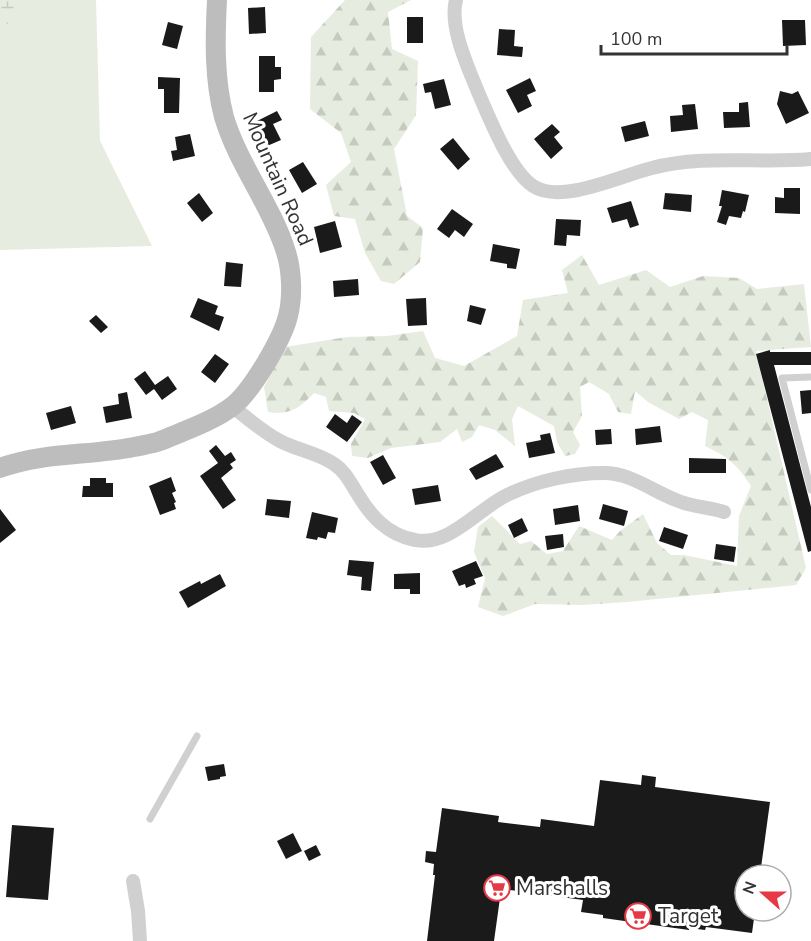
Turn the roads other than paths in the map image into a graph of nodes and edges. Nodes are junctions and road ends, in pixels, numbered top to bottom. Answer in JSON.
{"nodes":[{"id":1,"x":217,"y":0,"type":"edge"},
{"id":2,"x":456,"y":0,"type":"edge"},
{"id":3,"x":811,"y":159,"type":"edge"},
{"id":4,"x":811,"y":377,"type":"edge"},
{"id":5,"x":232,"y":406,"type":"junction"},
{"id":6,"x":0,"y":468,"type":"edge"},
{"id":7,"x":811,"y":490,"type":"edge"},
{"id":8,"x":724,"y":512,"type":"dead end"},
{"id":9,"x":197,"y":736,"type":"dead end"},
{"id":10,"x":150,"y":819,"type":"dead end"},
{"id":11,"x":133,"y":881,"type":"dead end"},
{"id":12,"x":140,"y":941,"type":"edge"}],
"edges":[{"from":1,"to":5,"type":"street","name":"Mountain Road"},
{"from":2,"to":3,"type":"street"},
{"from":4,"to":7,"type":"lane"},
{"from":5,"to":6,"type":"street","name":"Mountain Road"},
{"from":5,"to":8,"type":"street"},
{"from":9,"to":10,"type":"lane"},
{"from":11,"to":12,"type":"street"}]}
